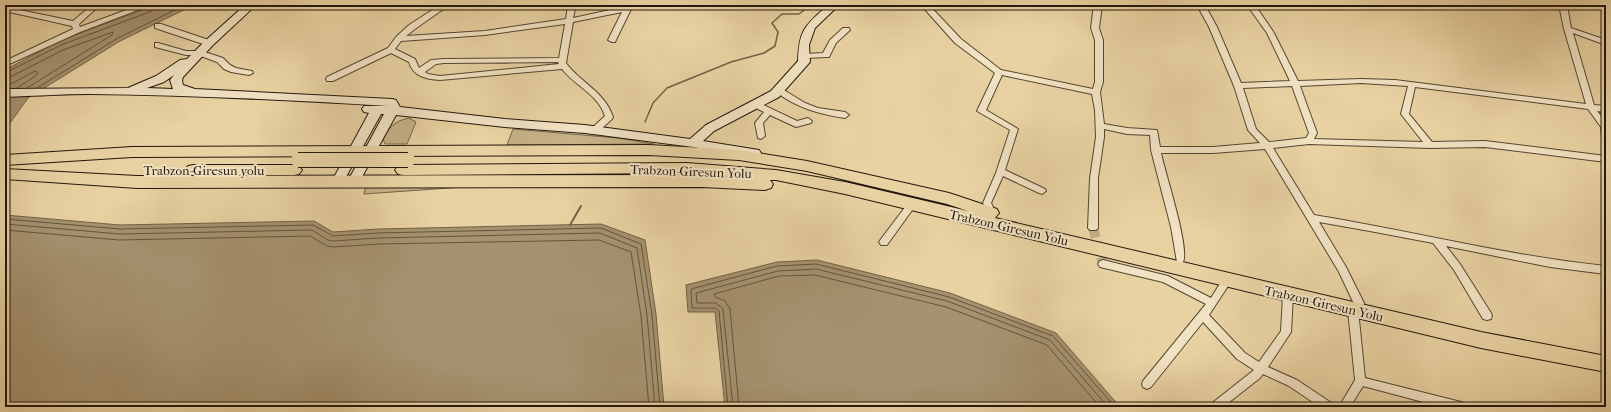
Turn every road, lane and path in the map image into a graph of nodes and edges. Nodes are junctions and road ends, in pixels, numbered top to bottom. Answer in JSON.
{"nodes":[{"id":1,"x":96,"y":5,"type":"edge"},
{"id":2,"x":147,"y":5,"type":"edge"},
{"id":3,"x":251,"y":5,"type":"edge"},
{"id":4,"x":444,"y":5,"type":"edge"},
{"id":5,"x":572,"y":5,"type":"edge"},
{"id":6,"x":834,"y":5,"type":"edge"},
{"id":7,"x":925,"y":5,"type":"edge"},
{"id":8,"x":1098,"y":5,"type":"edge"},
{"id":9,"x":1201,"y":5,"type":"edge"},
{"id":10,"x":1251,"y":5,"type":"edge"},
{"id":11,"x":1563,"y":5,"type":"edge"},
{"id":12,"x":628,"y":7,"type":"edge"},
{"id":13,"x":5,"y":9,"type":"edge"},
{"id":14,"x":569,"y":20,"type":"junction"},
{"id":15,"x":158,"y":26,"type":"dead end"},
{"id":16,"x":76,"y":27,"type":"junction"},
{"id":17,"x":1568,"y":29,"type":"junction"},
{"id":18,"x":846,"y":30,"type":"dead end"},
{"id":19,"x":399,"y":39,"type":"junction"},
{"id":20,"x":612,"y":40,"type":"dead end"},
{"id":21,"x":209,"y":43,"type":"junction"},
{"id":22,"x":1606,"y":43,"type":"edge"},
{"id":23,"x":158,"y":45,"type":"dead end"},
{"id":24,"x":391,"y":50,"type":"junction"},
{"id":25,"x":804,"y":56,"type":"junction"},
{"id":26,"x":193,"y":58,"type":"junction"},
{"id":27,"x":562,"y":63,"type":"junction"},
{"id":28,"x":5,"y":64,"type":"edge"},
{"id":29,"x":419,"y":72,"type":"junction"},
{"id":30,"x":999,"y":72,"type":"junction"},
{"id":31,"x":249,"y":73,"type":"dead end"},
{"id":32,"x":330,"y":79,"type":"dead end"},
{"id":33,"x":1412,"y":84,"type":"junction"},
{"id":34,"x":1295,"y":85,"type":"junction"},
{"id":35,"x":1238,"y":86,"type":"junction"},
{"id":36,"x":779,"y":90,"type":"junction"},
{"id":37,"x":120,"y":91,"type":"junction"},
{"id":38,"x":1096,"y":92,"type":"junction"},
{"id":39,"x":5,"y":93,"type":"edge"},
{"id":40,"x":41,"y":93,"type":"junction"},
{"id":41,"x":198,"y":93,"type":"junction"},
{"id":42,"x":152,"y":95,"type":"junction"},
{"id":43,"x":755,"y":104,"type":"junction"},
{"id":44,"x":392,"y":107,"type":"junction"},
{"id":45,"x":1592,"y":108,"type":"junction"},
{"id":46,"x":1606,"y":109,"type":"edge"},
{"id":47,"x":376,"y":110,"type":"junction"},
{"id":48,"x":770,"y":111,"type":"junction"},
{"id":49,"x":845,"y":114,"type":"dead end"},
{"id":50,"x":808,"y":121,"type":"dead end"},
{"id":51,"x":1100,"y":126,"type":"junction"},
{"id":52,"x":590,"y":130,"type":"junction"},
{"id":53,"x":761,"y":136,"type":"dead end"},
{"id":54,"x":1606,"y":137,"type":"edge"},
{"id":55,"x":1309,"y":141,"type":"junction"},
{"id":56,"x":693,"y":143,"type":"junction"},
{"id":57,"x":1267,"y":145,"type":"junction"},
{"id":58,"x":1430,"y":145,"type":"junction"},
{"id":59,"x":1155,"y":150,"type":"junction"},
{"id":60,"x":353,"y":151,"type":"junction"},
{"id":61,"x":369,"y":151,"type":"junction"},
{"id":62,"x":1606,"y":159,"type":"edge"},
{"id":63,"x":5,"y":161,"type":"edge"},
{"id":64,"x":296,"y":165,"type":"junction"},
{"id":65,"x":406,"y":165,"type":"junction"},
{"id":66,"x":1000,"y":171,"type":"junction"},
{"id":67,"x":5,"y":173,"type":"edge"},
{"id":68,"x":338,"y":181,"type":"junction"},
{"id":69,"x":354,"y":181,"type":"junction"},
{"id":70,"x":845,"y":188,"type":"junction"},
{"id":71,"x":1042,"y":192,"type":"dead end"},
{"id":72,"x":916,"y":198,"type":"junction"},
{"id":73,"x":991,"y":213,"type":"junction"},
{"id":74,"x":1312,"y":218,"type":"junction"},
{"id":75,"x":1093,"y":228,"type":"tunnel mouth"},
{"id":76,"x":1436,"y":241,"type":"junction"},
{"id":77,"x":884,"y":242,"type":"dead end"},
{"id":78,"x":1180,"y":259,"type":"junction"},
{"id":79,"x":1103,"y":264,"type":"dead end"},
{"id":80,"x":1606,"y":270,"type":"edge"},
{"id":81,"x":1227,"y":280,"type":"junction"},
{"id":82,"x":1288,"y":295,"type":"junction"},
{"id":83,"x":1213,"y":304,"type":"junction"},
{"id":84,"x":1356,"y":307,"type":"junction"},
{"id":85,"x":1203,"y":315,"type":"junction"},
{"id":86,"x":1487,"y":316,"type":"dead end"},
{"id":87,"x":1606,"y":355,"type":"edge"},
{"id":88,"x":1606,"y":364,"type":"edge"},
{"id":89,"x":1260,"y":368,"type":"junction"},
{"id":90,"x":1360,"y":381,"type":"junction"},
{"id":91,"x":1147,"y":384,"type":"dead end"},
{"id":92,"x":1216,"y":407,"type":"edge"},
{"id":93,"x":1329,"y":407,"type":"edge"},
{"id":94,"x":1344,"y":407,"type":"edge"},
{"id":95,"x":1461,"y":407,"type":"edge"}],
"edges":[{"from":1,"to":16,"type":"street"},
{"from":2,"to":16,"type":"street"},
{"from":3,"to":21,"type":"main road"},
{"from":4,"to":19,"type":"street"},
{"from":5,"to":14,"type":"street"},
{"from":6,"to":25,"type":"main road"},
{"from":7,"to":30,"type":"street"},
{"from":8,"to":38,"type":"street"},
{"from":9,"to":35,"type":"street"},
{"from":10,"to":34,"type":"street"},
{"from":11,"to":17,"type":"street"},
{"from":12,"to":14,"type":"street"},
{"from":12,"to":20,"type":"street"},
{"from":13,"to":16,"type":"street"},
{"from":14,"to":19,"type":"street"},
{"from":14,"to":27,"type":"street"},
{"from":15,"to":21,"type":"street"},
{"from":16,"to":28,"type":"street"},
{"from":17,"to":22,"type":"street"},
{"from":17,"to":45,"type":"street"},
{"from":18,"to":25,"type":"street"},
{"from":19,"to":24,"type":"street"},
{"from":21,"to":26,"type":"main road"},
{"from":23,"to":26,"type":"street"},
{"from":24,"to":29,"type":"street"},
{"from":24,"to":32,"type":"street"},
{"from":25,"to":36,"type":"main road"},
{"from":26,"to":31,"type":"street"},
{"from":26,"to":37,"type":"main road"},
{"from":26,"to":41,"type":"main road"},
{"from":26,"to":42,"type":"main road"},
{"from":27,"to":29,"type":"street"},
{"from":27,"to":29,"type":"street"},
{"from":27,"to":52,"type":"street"},
{"from":30,"to":38,"type":"street"},
{"from":30,"to":66,"type":"street"},
{"from":33,"to":34,"type":"street"},
{"from":33,"to":45,"type":"street"},
{"from":33,"to":58,"type":"street"},
{"from":34,"to":35,"type":"street"},
{"from":34,"to":55,"type":"street"},
{"from":35,"to":57,"type":"street"},
{"from":36,"to":43,"type":"main road"},
{"from":36,"to":49,"type":"street"},
{"from":37,"to":40,"type":"main road"},
{"from":37,"to":42,"type":"main road"},
{"from":38,"to":51,"type":"street"},
{"from":39,"to":40,"type":"main road"},
{"from":40,"to":42,"type":"main road"},
{"from":41,"to":42,"type":"main road"},
{"from":41,"to":44,"type":"main road"},
{"from":42,"to":47,"type":"main road"},
{"from":43,"to":48,"type":"street"},
{"from":43,"to":56,"type":"main road"},
{"from":44,"to":47,"type":"main road"},
{"from":44,"to":52,"type":"main road"},
{"from":44,"to":61,"type":"main road"},
{"from":45,"to":46,"type":"street"},
{"from":45,"to":54,"type":"street"},
{"from":47,"to":60,"type":"main road"},
{"from":48,"to":50,"type":"street"},
{"from":48,"to":53,"type":"street"},
{"from":51,"to":59,"type":"street"},
{"from":51,"to":75,"type":"street"},
{"from":52,"to":56,"type":"main road"},
{"from":55,"to":57,"type":"street"},
{"from":55,"to":58,"type":"street"},
{"from":56,"to":72,"type":"main road"},
{"from":57,"to":59,"type":"street"},
{"from":57,"to":74,"type":"street"},
{"from":58,"to":62,"type":"street"},
{"from":59,"to":78,"type":"street"},
{"from":60,"to":61,"type":"highway"},
{"from":60,"to":63,"type":"highway"},
{"from":60,"to":68,"type":"main road"},
{"from":61,"to":69,"type":"main road"},
{"from":61,"to":72,"type":"highway"},
{"from":63,"to":64,"type":"highway"},
{"from":64,"to":65,"type":"highway","name":"Trabzon-Giresun yolu"},
{"from":64,"to":67,"type":"highway","name":"Trabzon-Giresun yolu"},
{"from":65,"to":70,"type":"highway","name":"Trabzon-Giresun Yolu"},
{"from":65,"to":73,"type":"highway","name":"Trabzon-Giresun Yolu"},
{"from":66,"to":71,"type":"street"},
{"from":66,"to":73,"type":"street"},
{"from":67,"to":68,"type":"highway"},
{"from":68,"to":69,"type":"highway"},
{"from":69,"to":70,"type":"highway"},
{"from":70,"to":72,"type":"highway","name":"Trabzon-Giresun Yolu"},
{"from":72,"to":73,"type":"highway"},
{"from":72,"to":77,"type":"street"},
{"from":72,"to":81,"type":"highway","name":"Trabzon-Giresun Yolu"},
{"from":73,"to":78,"type":"highway","name":"Trabzon-Giresun Yolu"},
{"from":74,"to":76,"type":"street"},
{"from":74,"to":84,"type":"street"},
{"from":76,"to":80,"type":"street"},
{"from":76,"to":86,"type":"street"},
{"from":78,"to":84,"type":"highway","name":"Trabzon-Giresun Yolu"},
{"from":79,"to":83,"type":"street"},
{"from":81,"to":82,"type":"highway","name":"Trabzon-Giresun Yolu"},
{"from":81,"to":83,"type":"street"},
{"from":82,"to":84,"type":"highway","name":"Trabzon-Giresun Yolu"},
{"from":82,"to":89,"type":"street"},
{"from":83,"to":85,"type":"street"},
{"from":84,"to":87,"type":"highway","name":"Trabzon-Giresun Yolu"},
{"from":84,"to":88,"type":"highway","name":"Trabzon-Giresun Yolu"},
{"from":84,"to":90,"type":"street"},
{"from":85,"to":89,"type":"street"},
{"from":85,"to":91,"type":"street"},
{"from":89,"to":92,"type":"street"},
{"from":89,"to":93,"type":"street"},
{"from":90,"to":94,"type":"street"},
{"from":90,"to":95,"type":"street"}]}
